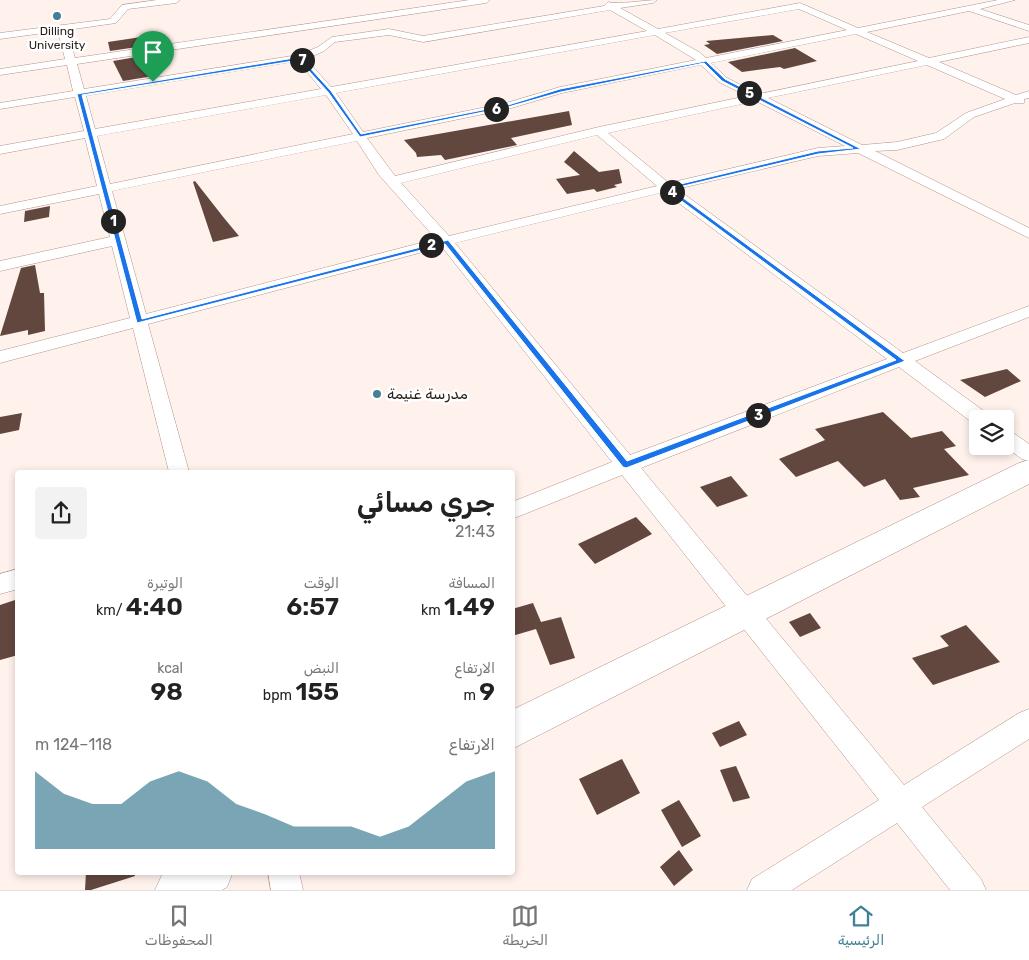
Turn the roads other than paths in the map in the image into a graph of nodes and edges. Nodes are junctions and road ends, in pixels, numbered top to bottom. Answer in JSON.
{"nodes":[{"id":1,"x":176,"y":0,"type":"edge"},
{"id":2,"x":486,"y":0,"type":"edge"},
{"id":3,"x":601,"y":0,"type":"edge"},
{"id":4,"x":653,"y":0,"type":"edge"},
{"id":5,"x":1011,"y":0,"type":"edge"},
{"id":6,"x":955,"y":3,"type":"dead end"},
{"id":7,"x":612,"y":7,"type":"junction"},
{"id":8,"x":971,"y":8,"type":"junction"},
{"id":9,"x":62,"y":27,"type":"junction"},
{"id":10,"x":1029,"y":28,"type":"edge"},
{"id":11,"x":857,"y":31,"type":"junction"},
{"id":12,"x":656,"y":32,"type":"junction"},
{"id":13,"x":0,"y":36,"type":"edge"},
{"id":14,"x":1029,"y":40,"type":"edge"},
{"id":15,"x":300,"y":58,"type":"junction"},
{"id":16,"x":71,"y":62,"type":"junction"},
{"id":17,"x":704,"y":62,"type":"junction"},
{"id":18,"x":928,"y":62,"type":"junction"},
{"id":19,"x":0,"y":72,"type":"edge"},
{"id":20,"x":330,"y":92,"type":"junction"},
{"id":21,"x":79,"y":94,"type":"junction"},
{"id":22,"x":1029,"y":94,"type":"edge"},
{"id":23,"x":760,"y":98,"type":"junction"},
{"id":24,"x":1014,"y":99,"type":"junction"},
{"id":25,"x":1029,"y":105,"type":"edge"},
{"id":26,"x":0,"y":106,"type":"edge"},
{"id":27,"x":599,"y":131,"type":"junction"},
{"id":28,"x":90,"y":134,"type":"junction"},
{"id":29,"x":360,"y":136,"type":"junction"},
{"id":30,"x":859,"y":149,"type":"junction"},
{"id":31,"x":0,"y":150,"type":"edge"},
{"id":32,"x":392,"y":181,"type":"junction"},
{"id":33,"x":104,"y":187,"type":"junction"},
{"id":34,"x":667,"y":188,"type":"junction"},
{"id":35,"x":0,"y":210,"type":"edge"},
{"id":36,"x":1029,"y":234,"type":"edge"},
{"id":37,"x":118,"y":240,"type":"junction"},
{"id":38,"x":446,"y":242,"type":"junction"},
{"id":39,"x":0,"y":266,"type":"edge"},
{"id":40,"x":1029,"y":311,"type":"edge"},
{"id":41,"x":139,"y":322,"type":"junction"},
{"id":42,"x":0,"y":357,"type":"edge"},
{"id":43,"x":902,"y":361,"type":"junction"},
{"id":44,"x":969,"y":410,"type":"edge"},
{"id":45,"x":1014,"y":443,"type":"edge"},
{"id":46,"x":1029,"y":454,"type":"edge"},
{"id":47,"x":626,"y":465,"type":"junction"},
{"id":48,"x":178,"y":470,"type":"edge"},
{"id":49,"x":1029,"y":471,"type":"edge"},
{"id":50,"x":515,"y":510,"type":"edge"},
{"id":51,"x":15,"y":580,"type":"edge"},
{"id":52,"x":0,"y":584,"type":"edge"},
{"id":53,"x":746,"y":613,"type":"junction"},
{"id":54,"x":1029,"y":723,"type":"edge"},
{"id":55,"x":515,"y":728,"type":"edge"},
{"id":56,"x":900,"y":804,"type":"junction"},
{"id":57,"x":206,"y":875,"type":"edge"},
{"id":58,"x":284,"y":875,"type":"edge"},
{"id":59,"x":176,"y":890,"type":"edge"},
{"id":60,"x":287,"y":890,"type":"edge"},
{"id":61,"x":763,"y":890,"type":"edge"},
{"id":62,"x":970,"y":890,"type":"edge"}],
"edges":[{"from":1,"to":9,"type":"street"},
{"from":2,"to":16,"type":"street"},
{"from":3,"to":7,"type":"street"},
{"from":4,"to":7,"type":"street"},
{"from":5,"to":8,"type":"street"},
{"from":6,"to":8,"type":"street"},
{"from":7,"to":12,"type":"street"},
{"from":7,"to":15,"type":"street"},
{"from":8,"to":10,"type":"street"},
{"from":8,"to":11,"type":"street"},
{"from":9,"to":13,"type":"street"},
{"from":9,"to":16,"type":"street"},
{"from":11,"to":12,"type":"street"},
{"from":11,"to":17,"type":"street"},
{"from":11,"to":18,"type":"street"},
{"from":12,"to":17,"type":"street"},
{"from":12,"to":20,"type":"street"},
{"from":14,"to":18,"type":"street"},
{"from":15,"to":20,"type":"street"},
{"from":15,"to":21,"type":"street"},
{"from":16,"to":19,"type":"street"},
{"from":16,"to":21,"type":"street"},
{"from":17,"to":23,"type":"street"},
{"from":17,"to":29,"type":"street"},
{"from":18,"to":23,"type":"street"},
{"from":18,"to":24,"type":"street"},
{"from":20,"to":28,"type":"street"},
{"from":20,"to":29,"type":"street"},
{"from":21,"to":26,"type":"street"},
{"from":21,"to":28,"type":"street"},
{"from":22,"to":24,"type":"street"},
{"from":23,"to":27,"type":"street"},
{"from":23,"to":30,"type":"street"},
{"from":24,"to":25,"type":"street"},
{"from":24,"to":30,"type":"street"},
{"from":27,"to":32,"type":"street"},
{"from":27,"to":34,"type":"street"},
{"from":28,"to":31,"type":"street"},
{"from":28,"to":33,"type":"street"},
{"from":29,"to":32,"type":"street"},
{"from":29,"to":33,"type":"street"},
{"from":30,"to":34,"type":"street"},
{"from":30,"to":36,"type":"street"},
{"from":32,"to":38,"type":"street"},
{"from":33,"to":35,"type":"street"},
{"from":33,"to":37,"type":"street"},
{"from":34,"to":38,"type":"street"},
{"from":34,"to":43,"type":"street"},
{"from":37,"to":39,"type":"street"},
{"from":37,"to":41,"type":"street"},
{"from":38,"to":41,"type":"street"},
{"from":38,"to":47,"type":"street"},
{"from":40,"to":43,"type":"street"},
{"from":41,"to":42,"type":"street"},
{"from":41,"to":48,"type":"street"},
{"from":43,"to":44,"type":"street"},
{"from":43,"to":47,"type":"street"},
{"from":45,"to":46,"type":"street"},
{"from":47,"to":50,"type":"street"},
{"from":47,"to":53,"type":"street"},
{"from":49,"to":53,"type":"street"},
{"from":51,"to":52,"type":"street"},
{"from":53,"to":55,"type":"street"},
{"from":53,"to":56,"type":"street"},
{"from":54,"to":56,"type":"street"},
{"from":56,"to":61,"type":"street"},
{"from":56,"to":62,"type":"street"},
{"from":57,"to":59,"type":"street"},
{"from":58,"to":60,"type":"street"}]}
